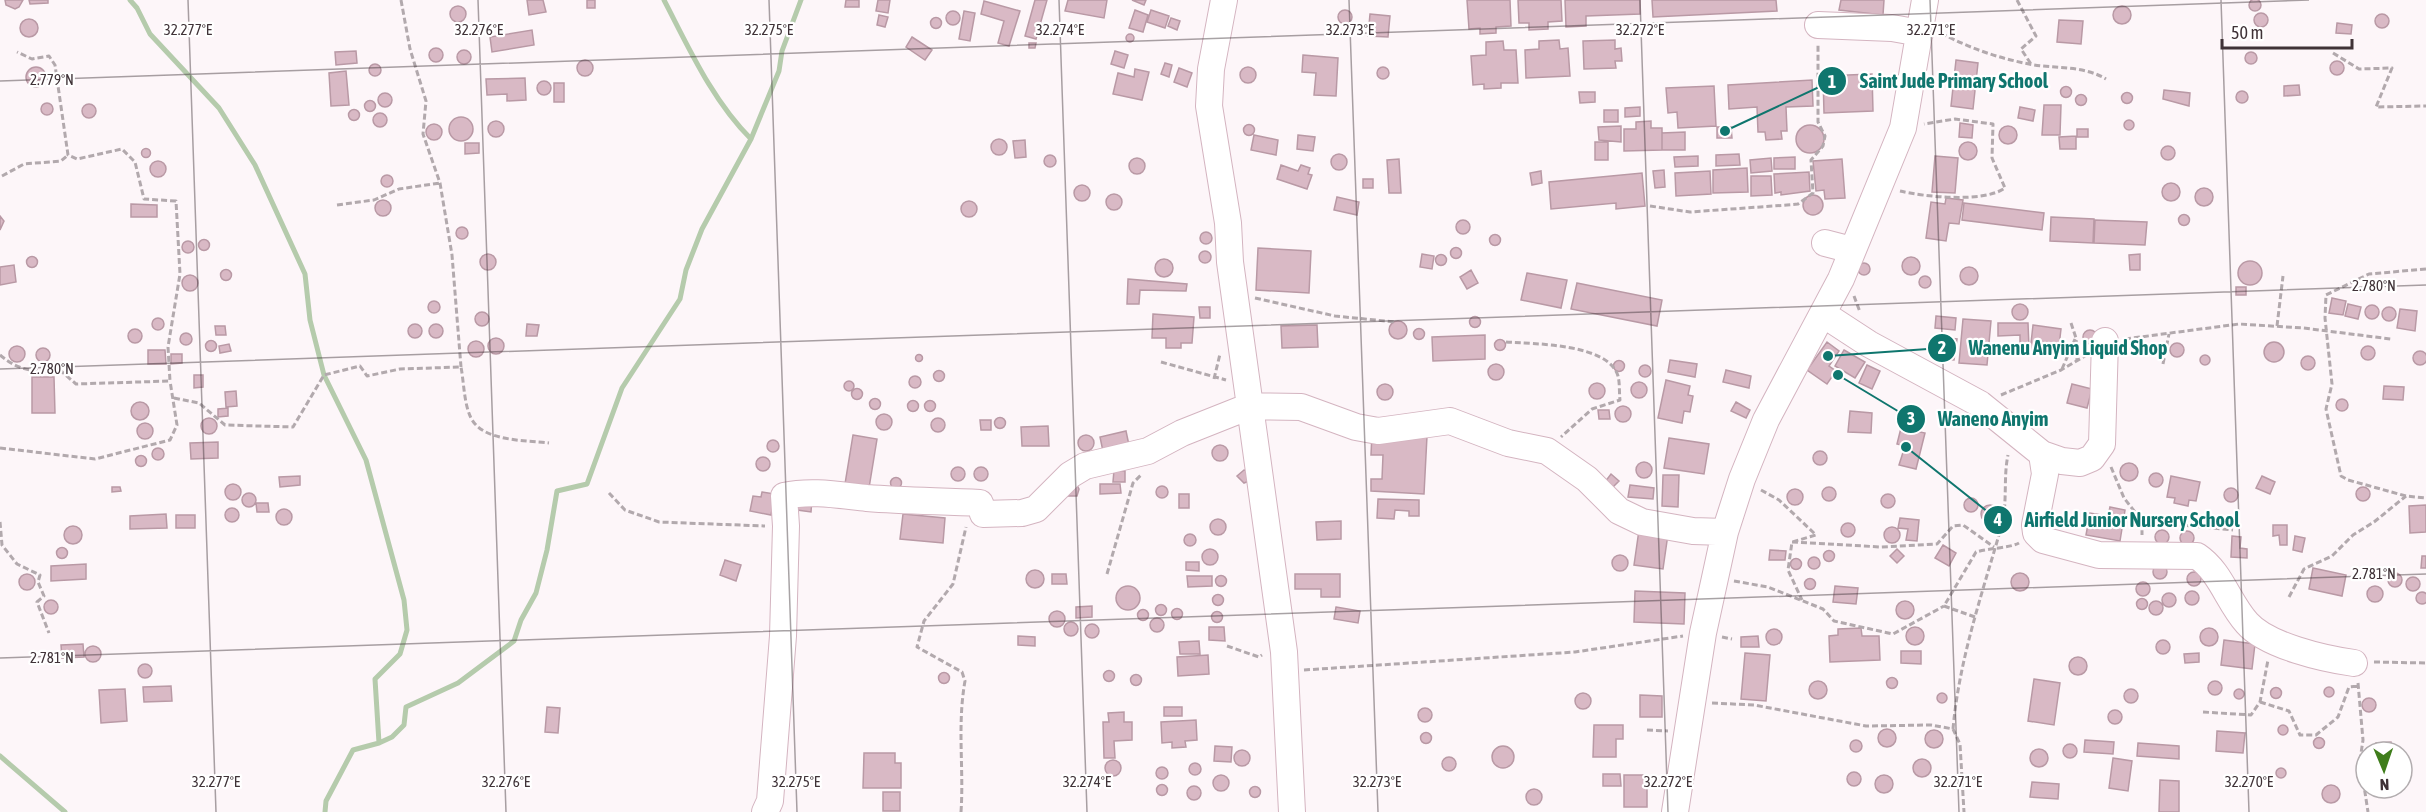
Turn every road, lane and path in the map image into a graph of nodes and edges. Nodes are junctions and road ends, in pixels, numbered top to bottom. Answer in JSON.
{"nodes":[{"id":1,"x":401,"y":0,"type":"edge"},
{"id":2,"x":1224,"y":0,"type":"edge"},
{"id":3,"x":2017,"y":0,"type":"edge"},
{"id":4,"x":1922,"y":18,"type":"edge"},
{"id":5,"x":1818,"y":25,"type":"joint"},
{"id":6,"x":17,"y":52,"type":"dead end"},
{"id":7,"x":2333,"y":53,"type":"dead end"},
{"id":8,"x":2031,"y":65,"type":"junction"},
{"id":9,"x":2106,"y":79,"type":"dead end"},
{"id":10,"x":2426,"y":106,"type":"edge"},
{"id":11,"x":1903,"y":128,"type":"junction"},
{"id":12,"x":68,"y":155,"type":"junction"},
{"id":13,"x":2,"y":176,"type":"dead end"},
{"id":14,"x":440,"y":183,"type":"junction"},
{"id":15,"x":1881,"y":186,"type":"junction"},
{"id":16,"x":337,"y":205,"type":"dead end"},
{"id":17,"x":1650,"y":206,"type":"dead end"},
{"id":18,"x":1825,"y":243,"type":"dead end"},
{"id":19,"x":1852,"y":250,"type":"junction"},
{"id":20,"x":2426,"y":269,"type":"edge"},
{"id":21,"x":2283,"y":276,"type":"dead end"},
{"id":22,"x":1235,"y":294,"type":"junction"},
{"id":23,"x":1823,"y":314,"type":"junction"},
{"id":24,"x":1395,"y":322,"type":"dead end"},
{"id":25,"x":2070,"y":323,"type":"dead end"},
{"id":26,"x":2277,"y":326,"type":"junction"},
{"id":27,"x":2326,"y":332,"type":"junction"},
{"id":28,"x":2169,"y":334,"type":"junction"},
{"id":29,"x":2076,"y":338,"type":"junction"},
{"id":30,"x":2391,"y":339,"type":"dead end"},
{"id":31,"x":2105,"y":341,"type":"junction"},
{"id":32,"x":1506,"y":342,"type":"dead end"},
{"id":33,"x":1222,"y":347,"type":"dead end"},
{"id":34,"x":0,"y":355,"type":"edge"},
{"id":35,"x":1161,"y":362,"type":"dead end"},
{"id":36,"x":2077,"y":362,"type":"junction"},
{"id":37,"x":2163,"y":364,"type":"dead end"},
{"id":38,"x":461,"y":367,"type":"junction"},
{"id":39,"x":2061,"y":370,"type":"junction"},
{"id":40,"x":1214,"y":378,"type":"junction"},
{"id":41,"x":1246,"y":378,"type":"junction"},
{"id":42,"x":170,"y":381,"type":"junction"},
{"id":43,"x":174,"y":398,"type":"junction"},
{"id":44,"x":1980,"y":404,"type":"junction"},
{"id":45,"x":1250,"y":406,"type":"junction"},
{"id":46,"x":2016,"y":430,"type":"junction"},
{"id":47,"x":549,"y":443,"type":"dead end"},
{"id":48,"x":2102,"y":444,"type":"junction"},
{"id":49,"x":0,"y":448,"type":"edge"},
{"id":50,"x":1148,"y":451,"type":"junction"},
{"id":51,"x":1547,"y":451,"type":"junction"},
{"id":52,"x":2042,"y":454,"type":"junction"},
{"id":53,"x":1742,"y":479,"type":"junction"},
{"id":54,"x":609,"y":493,"type":"dead end"},
{"id":55,"x":2406,"y":496,"type":"junction"},
{"id":56,"x":2426,"y":498,"type":"edge"},
{"id":57,"x":980,"y":502,"type":"junction"},
{"id":58,"x":2142,"y":520,"type":"junction"},
{"id":59,"x":0,"y":522,"type":"edge"},
{"id":60,"x":786,"y":526,"type":"junction"},
{"id":61,"x":2233,"y":530,"type":"dead end"},
{"id":62,"x":1725,"y":532,"type":"junction"},
{"id":63,"x":2036,"y":533,"type":"junction"},
{"id":64,"x":1791,"y":542,"type":"junction"},
{"id":65,"x":1994,"y":546,"type":"junction"},
{"id":66,"x":2141,"y":555,"type":"junction"},
{"id":67,"x":1107,"y":574,"type":"dead end"},
{"id":68,"x":1714,"y":578,"type":"junction"},
{"id":69,"x":2289,"y":597,"type":"dead end"},
{"id":70,"x":1803,"y":602,"type":"junction"},
{"id":71,"x":1944,"y":606,"type":"junction"},
{"id":72,"x":1975,"y":617,"type":"junction"},
{"id":73,"x":50,"y":633,"type":"dead end"},
{"id":74,"x":1704,"y":633,"type":"junction"},
{"id":75,"x":1732,"y":639,"type":"dead end"},
{"id":76,"x":2272,"y":640,"type":"junction"},
{"id":77,"x":1227,"y":646,"type":"dead end"},
{"id":78,"x":1266,"y":652,"type":"dead end"},
{"id":79,"x":2426,"y":663,"type":"edge"},
{"id":80,"x":1286,"y":672,"type":"junction"},
{"id":81,"x":2356,"y":674,"type":"junction"},
{"id":82,"x":1693,"y":699,"type":"junction"},
{"id":83,"x":2260,"y":702,"type":"junction"},
{"id":84,"x":2203,"y":712,"type":"dead end"},
{"id":85,"x":1953,"y":729,"type":"junction"},
{"id":86,"x":765,"y":812,"type":"edge"},
{"id":87,"x":961,"y":812,"type":"edge"},
{"id":88,"x":1292,"y":812,"type":"edge"},
{"id":89,"x":1675,"y":812,"type":"edge"},
{"id":90,"x":1963,"y":812,"type":"edge"},
{"id":91,"x":2368,"y":812,"type":"edge"}],
"edges":[{"from":1,"to":14,"type":"path"},
{"from":2,"to":22,"type":"street"},
{"from":3,"to":8,"type":"path"},
{"from":4,"to":5,"type":"street"},
{"from":4,"to":8,"type":"path"},
{"from":4,"to":11,"type":"street"},
{"from":5,"to":17,"type":"path"},
{"from":6,"to":12,"type":"path"},
{"from":7,"to":10,"type":"path"},
{"from":8,"to":9,"type":"path"},
{"from":11,"to":15,"type":"street"},
{"from":11,"to":15,"type":"path"},
{"from":12,"to":13,"type":"path"},
{"from":12,"to":42,"type":"path"},
{"from":14,"to":16,"type":"path"},
{"from":14,"to":38,"type":"path"},
{"from":15,"to":19,"type":"street"},
{"from":18,"to":19,"type":"street"},
{"from":19,"to":23,"type":"street"},
{"from":20,"to":27,"type":"path"},
{"from":21,"to":26,"type":"path"},
{"from":22,"to":24,"type":"path"},
{"from":22,"to":41,"type":"street"},
{"from":23,"to":44,"type":"street"},
{"from":23,"to":53,"type":"street"},
{"from":25,"to":29,"type":"path"},
{"from":26,"to":27,"type":"path"},
{"from":26,"to":28,"type":"path"},
{"from":27,"to":30,"type":"path"},
{"from":27,"to":55,"type":"path"},
{"from":28,"to":31,"type":"path"},
{"from":28,"to":37,"type":"path"},
{"from":29,"to":36,"type":"path"},
{"from":29,"to":39,"type":"path"},
{"from":31,"to":36,"type":"path"},
{"from":31,"to":48,"type":"street"},
{"from":32,"to":51,"type":"path"},
{"from":33,"to":40,"type":"path"},
{"from":34,"to":42,"type":"path"},
{"from":35,"to":40,"type":"path"},
{"from":36,"to":39,"type":"path"},
{"from":38,"to":43,"type":"path"},
{"from":38,"to":47,"type":"path"},
{"from":39,"to":44,"type":"path"},
{"from":40,"to":41,"type":"path"},
{"from":41,"to":45,"type":"street"},
{"from":42,"to":43,"type":"path"},
{"from":43,"to":49,"type":"path"},
{"from":44,"to":46,"type":"street"},
{"from":45,"to":50,"type":"street"},
{"from":45,"to":51,"type":"street"},
{"from":45,"to":80,"type":"street"},
{"from":46,"to":52,"type":"street"},
{"from":46,"to":65,"type":"path"},
{"from":48,"to":52,"type":"street"},
{"from":48,"to":58,"type":"path"},
{"from":50,"to":57,"type":"street"},
{"from":50,"to":67,"type":"path"},
{"from":51,"to":62,"type":"street"},
{"from":52,"to":63,"type":"street"},
{"from":53,"to":62,"type":"street"},
{"from":53,"to":64,"type":"path"},
{"from":54,"to":60,"type":"path"},
{"from":55,"to":56,"type":"path"},
{"from":55,"to":69,"type":"path"},
{"from":57,"to":60,"type":"street"},
{"from":57,"to":87,"type":"path"},
{"from":58,"to":61,"type":"path"},
{"from":58,"to":66,"type":"path"},
{"from":59,"to":73,"type":"path"},
{"from":60,"to":86,"type":"street"},
{"from":62,"to":68,"type":"street"},
{"from":63,"to":65,"type":"path"},
{"from":63,"to":66,"type":"street"},
{"from":64,"to":65,"type":"path"},
{"from":64,"to":70,"type":"path"},
{"from":65,"to":71,"type":"path"},
{"from":65,"to":72,"type":"path"},
{"from":66,"to":76,"type":"street"},
{"from":68,"to":70,"type":"path"},
{"from":68,"to":74,"type":"street"},
{"from":70,"to":71,"type":"path"},
{"from":71,"to":72,"type":"path"},
{"from":72,"to":85,"type":"path"},
{"from":74,"to":75,"type":"path"},
{"from":74,"to":80,"type":"path"},
{"from":74,"to":82,"type":"street"},
{"from":76,"to":81,"type":"street"},
{"from":76,"to":83,"type":"path"},
{"from":77,"to":78,"type":"path"},
{"from":79,"to":81,"type":"path"},
{"from":80,"to":88,"type":"street"},
{"from":81,"to":83,"type":"path"},
{"from":81,"to":91,"type":"path"},
{"from":82,"to":85,"type":"path"},
{"from":82,"to":89,"type":"street"},
{"from":83,"to":84,"type":"path"},
{"from":85,"to":90,"type":"path"}]}
